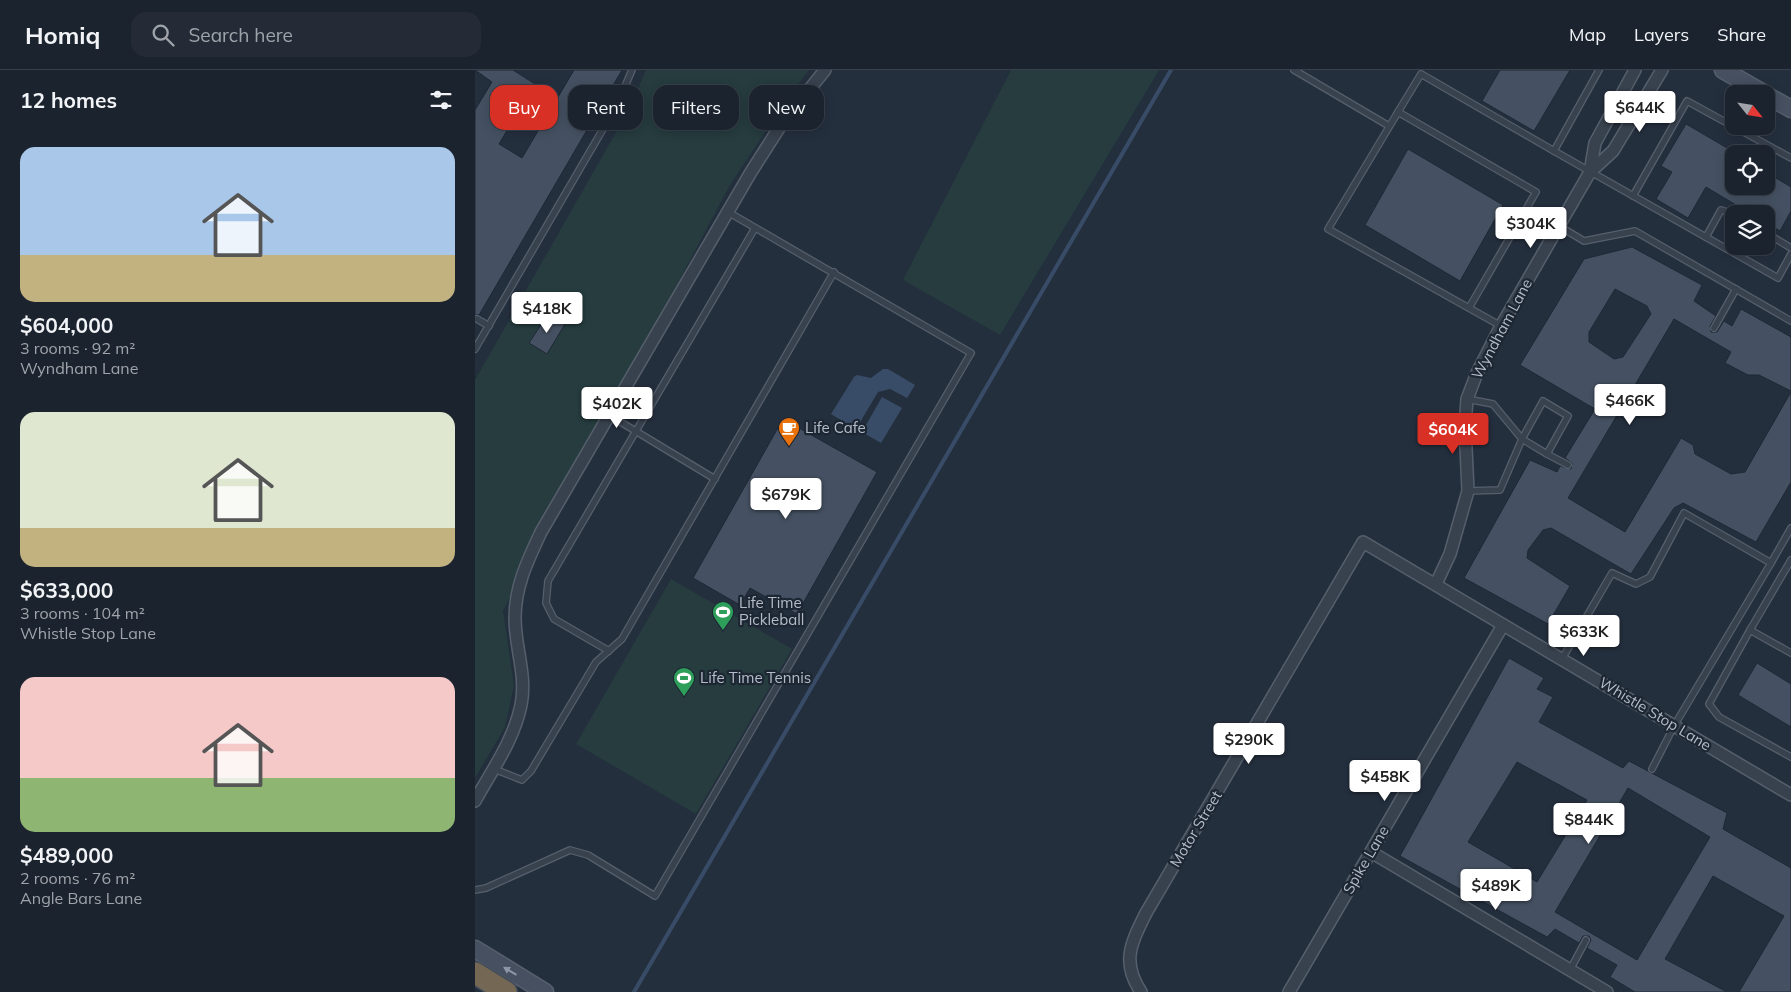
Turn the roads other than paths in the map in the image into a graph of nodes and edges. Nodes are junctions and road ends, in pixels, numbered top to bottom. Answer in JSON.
{"nodes":[{"id":1,"x":632,"y":70,"type":"edge"},
{"id":2,"x":825,"y":70,"type":"edge"},
{"id":3,"x":1295,"y":70,"type":"edge"},
{"id":4,"x":1599,"y":70,"type":"edge"},
{"id":5,"x":1635,"y":70,"type":"edge"},
{"id":6,"x":1662,"y":70,"type":"edge"},
{"id":7,"x":1723,"y":70,"type":"edge"},
{"id":8,"x":1423,"y":72,"type":"edge"},
{"id":9,"x":1749,"y":85,"type":"edge"},
{"id":10,"x":1775,"y":100,"type":"edge"},
{"id":11,"x":1791,"y":109,"type":"edge"},
{"id":12,"x":1398,"y":112,"type":"junction"},
{"id":13,"x":1389,"y":126,"type":"junction"},
{"id":14,"x":1554,"y":150,"type":"junction"},
{"id":15,"x":1791,"y":158,"type":"edge"},
{"id":16,"x":1590,"y":172,"type":"junction"},
{"id":17,"x":1633,"y":196,"type":"junction"},
{"id":18,"x":1725,"y":211,"type":"edge"},
{"id":19,"x":728,"y":212,"type":"junction"},
{"id":20,"x":1559,"y":226,"type":"junction"},
{"id":21,"x":755,"y":228,"type":"junction"},
{"id":22,"x":1706,"y":238,"type":"junction"},
{"id":23,"x":1775,"y":238,"type":"edge"},
{"id":24,"x":1791,"y":248,"type":"edge"},
{"id":25,"x":1791,"y":254,"type":"edge"},
{"id":26,"x":834,"y":272,"type":"junction"},
{"id":27,"x":1736,"y":289,"type":"junction"},
{"id":28,"x":1469,"y":308,"type":"junction"},
{"id":29,"x":477,"y":319,"type":"dead end"},
{"id":30,"x":1791,"y":321,"type":"edge"},
{"id":31,"x":489,"y":326,"type":"junction"},
{"id":32,"x":1501,"y":326,"type":"junction"},
{"id":33,"x":1714,"y":328,"type":"dead end"},
{"id":34,"x":475,"y":349,"type":"edge"},
{"id":35,"x":1467,"y":399,"type":"junction"},
{"id":36,"x":609,"y":415,"type":"junction"},
{"id":37,"x":636,"y":431,"type":"junction"},
{"id":38,"x":1522,"y":439,"type":"junction"},
{"id":39,"x":1547,"y":454,"type":"junction"},
{"id":40,"x":1567,"y":465,"type":"dead end"},
{"id":41,"x":715,"y":479,"type":"junction"},
{"id":42,"x":1468,"y":491,"type":"junction"},
{"id":43,"x":1791,"y":528,"type":"edge"},
{"id":44,"x":1363,"y":542,"type":"joint"},
{"id":45,"x":1791,"y":560,"type":"edge"},
{"id":46,"x":1771,"y":563,"type":"junction"},
{"id":47,"x":1436,"y":584,"type":"junction"},
{"id":48,"x":1503,"y":624,"type":"junction"},
{"id":49,"x":1750,"y":630,"type":"junction"},
{"id":50,"x":609,"y":651,"type":"junction"},
{"id":51,"x":1791,"y":654,"type":"edge"},
{"id":52,"x":1562,"y":659,"type":"junction"},
{"id":53,"x":1674,"y":726,"type":"junction"},
{"id":54,"x":1791,"y":757,"type":"edge"},
{"id":55,"x":493,"y":769,"type":"junction"},
{"id":56,"x":1652,"y":769,"type":"dead end"},
{"id":57,"x":1791,"y":795,"type":"edge"},
{"id":58,"x":475,"y":801,"type":"edge"},
{"id":59,"x":1371,"y":852,"type":"junction"},
{"id":60,"x":475,"y":890,"type":"edge"},
{"id":61,"x":1585,"y":940,"type":"dead end"},
{"id":62,"x":475,"y":949,"type":"edge"},
{"id":63,"x":1570,"y":970,"type":"junction"},
{"id":64,"x":475,"y":973,"type":"edge"},
{"id":65,"x":506,"y":992,"type":"edge"},
{"id":66,"x":545,"y":992,"type":"edge"},
{"id":67,"x":1141,"y":992,"type":"edge"},
{"id":68,"x":1289,"y":992,"type":"edge"},
{"id":69,"x":1607,"y":992,"type":"edge"}],
"edges":[{"from":1,"to":31,"type":"lane"},
{"from":2,"to":19,"type":"street"},
{"from":3,"to":13,"type":"lane"},
{"from":4,"to":14,"type":"lane"},
{"from":5,"to":16,"type":"street","name":"Wyndham Lane"},
{"from":6,"to":16,"type":"street","name":"Wyndham Lane"},
{"from":7,"to":9,"type":"main road"},
{"from":8,"to":12,"type":"lane"},
{"from":8,"to":14,"type":"lane"},
{"from":10,"to":11,"type":"main road"},
{"from":12,"to":13,"type":"lane"},
{"from":12,"to":28,"type":"lane"},
{"from":13,"to":28,"type":"lane"},
{"from":14,"to":16,"type":"lane"},
{"from":15,"to":17,"type":"lane"},
{"from":16,"to":17,"type":"lane"},
{"from":16,"to":20,"type":"street","name":"Wyndham Lane"},
{"from":17,"to":22,"type":"lane"},
{"from":18,"to":22,"type":"lane"},
{"from":19,"to":21,"type":"lane"},
{"from":19,"to":36,"type":"street"},
{"from":20,"to":27,"type":"lane"},
{"from":20,"to":32,"type":"street","name":"Wyndham Lane"},
{"from":21,"to":26,"type":"lane"},
{"from":21,"to":37,"type":"lane"},
{"from":22,"to":25,"type":"lane"},
{"from":23,"to":24,"type":"lane"},
{"from":26,"to":41,"type":"lane"},
{"from":26,"to":60,"type":"lane"},
{"from":27,"to":30,"type":"lane"},
{"from":27,"to":33,"type":"lane"},
{"from":28,"to":32,"type":"lane"},
{"from":29,"to":31,"type":"lane"},
{"from":31,"to":34,"type":"lane"},
{"from":32,"to":35,"type":"street","name":"Wyndham Lane"},
{"from":35,"to":38,"type":"lane"},
{"from":35,"to":42,"type":"street","name":"Wyndham Lane"},
{"from":36,"to":37,"type":"lane"},
{"from":36,"to":55,"type":"street"},
{"from":37,"to":41,"type":"lane"},
{"from":37,"to":50,"type":"lane"},
{"from":38,"to":39,"type":"lane"},
{"from":38,"to":39,"type":"lane"},
{"from":38,"to":42,"type":"lane"},
{"from":39,"to":40,"type":"lane"},
{"from":41,"to":50,"type":"lane"},
{"from":42,"to":47,"type":"street","name":"Wyndham Lane"},
{"from":43,"to":46,"type":"lane"},
{"from":44,"to":47,"type":"street","name":"Whistle Stop Lane"},
{"from":44,"to":67,"type":"street","name":"Motor Street"},
{"from":45,"to":49,"type":"lane"},
{"from":46,"to":52,"type":"lane"},
{"from":46,"to":53,"type":"lane"},
{"from":47,"to":48,"type":"street","name":"Whistle Stop Lane"},
{"from":48,"to":52,"type":"street","name":"Whistle Stop Lane"},
{"from":48,"to":59,"type":"street","name":"Spike Lane"},
{"from":49,"to":51,"type":"lane"},
{"from":49,"to":54,"type":"lane"},
{"from":50,"to":55,"type":"lane"},
{"from":52,"to":53,"type":"street","name":"Whistle Stop Lane"},
{"from":53,"to":56,"type":"lane"},
{"from":53,"to":57,"type":"street","name":"Whistle Stop Lane"},
{"from":55,"to":58,"type":"street"},
{"from":59,"to":63,"type":"street"},
{"from":59,"to":68,"type":"street","name":"Spike Lane"},
{"from":61,"to":63,"type":"lane"},
{"from":66,"to":62,"type":"main road","one_way":true},
{"from":63,"to":69,"type":"street"},
{"from":64,"to":65,"type":"highway"}]}
